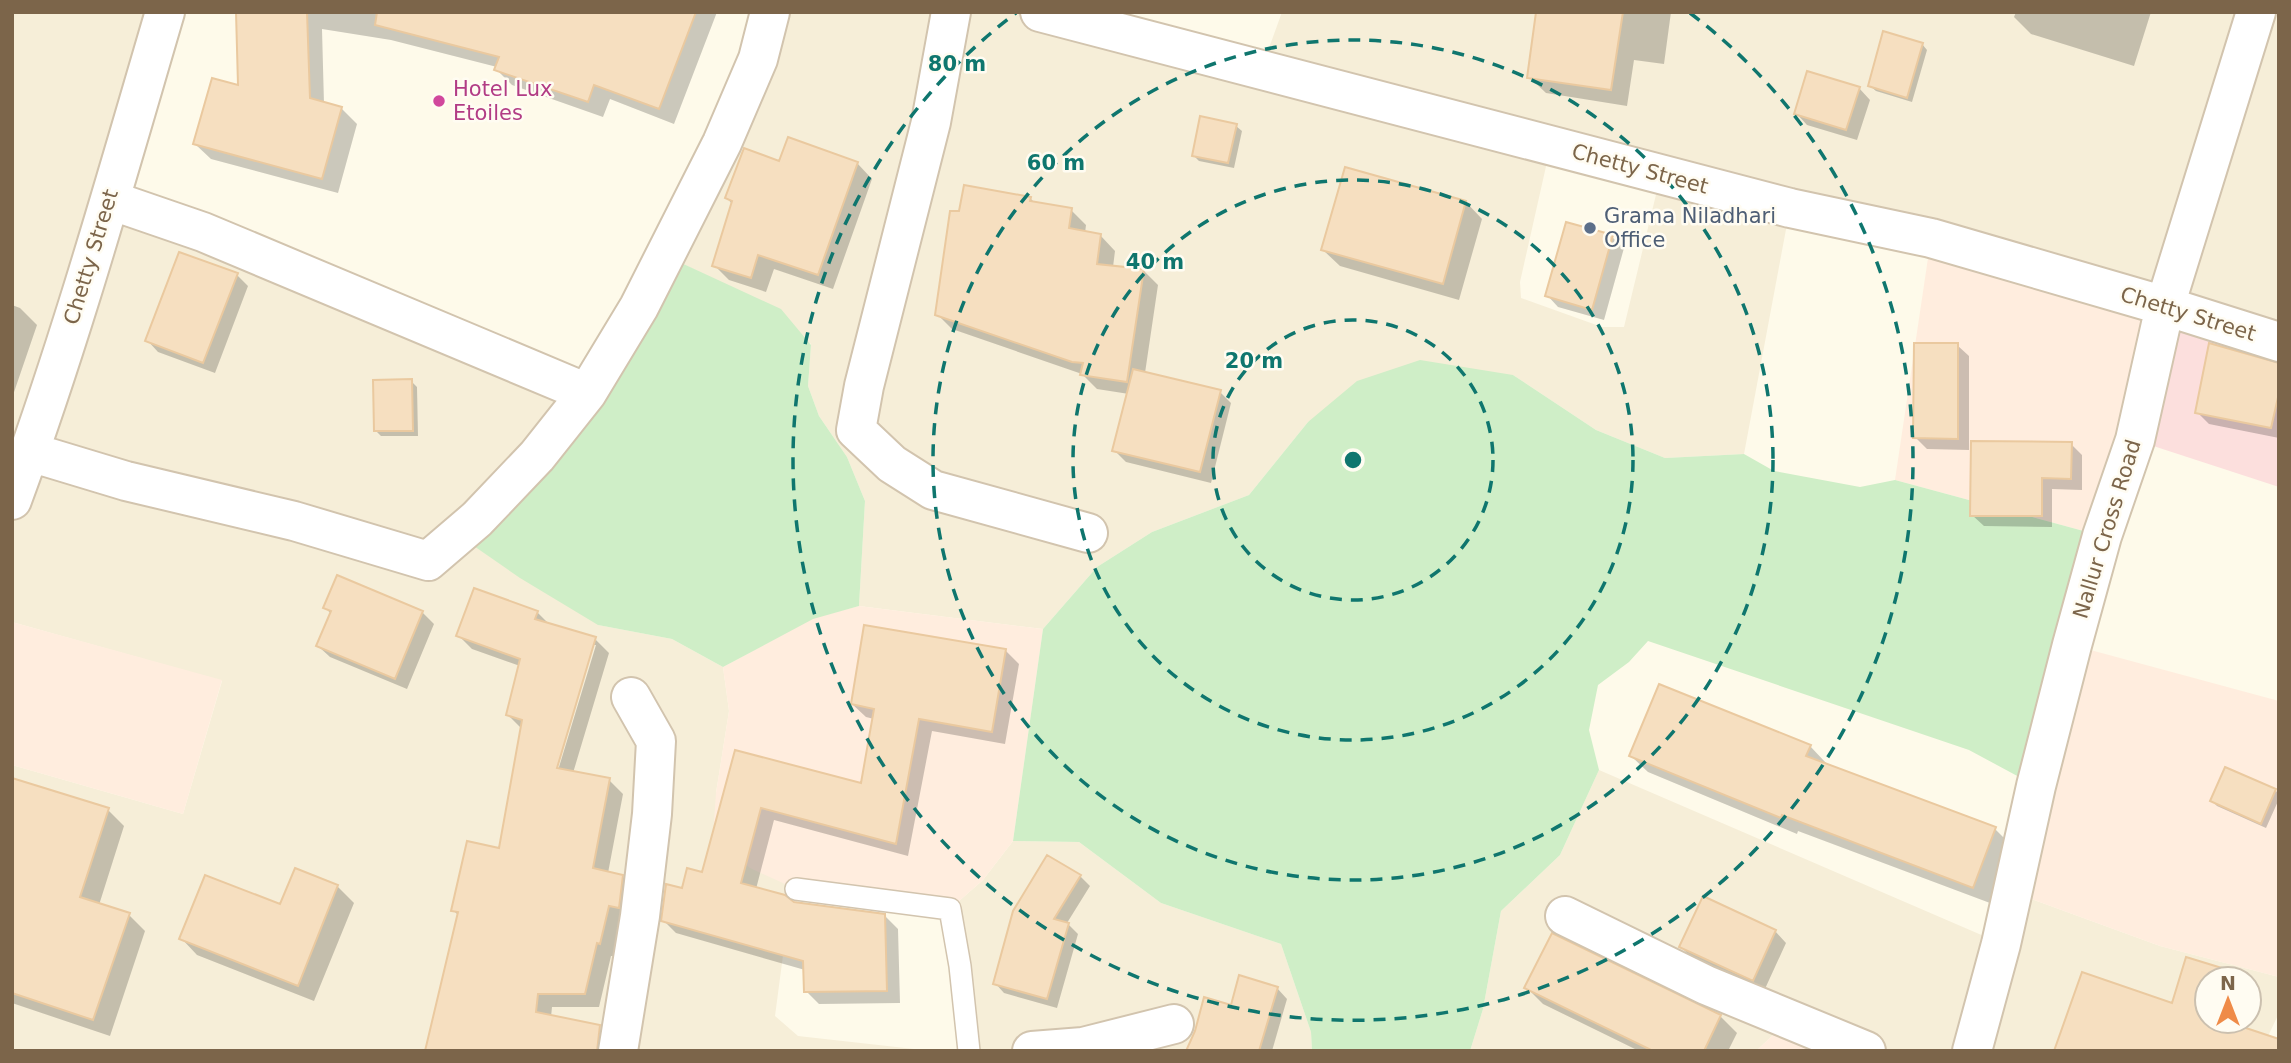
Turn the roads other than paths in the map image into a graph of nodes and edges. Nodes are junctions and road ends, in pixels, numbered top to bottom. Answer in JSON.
{"nodes":[{"id":1,"x":165,"y":12,"type":"edge"},
{"id":2,"x":770,"y":12,"type":"edge"},
{"id":3,"x":951,"y":12,"type":"edge"},
{"id":4,"x":1040,"y":12,"type":"edge"},
{"id":5,"x":2256,"y":12,"type":"edge"},
{"id":6,"x":110,"y":200,"type":"junction"},
{"id":7,"x":2165,"y":306,"type":"junction"},
{"id":8,"x":2279,"y":342,"type":"edge"},
{"id":9,"x":587,"y":393,"type":"junction"},
{"id":10,"x":30,"y":452,"type":"junction"},
{"id":11,"x":12,"y":500,"type":"edge"},
{"id":12,"x":1088,"y":533,"type":"dead end"},
{"id":13,"x":631,"y":697,"type":"dead end"},
{"id":14,"x":796,"y":889,"type":"dead end"},
{"id":15,"x":1565,"y":916,"type":"dead end"},
{"id":16,"x":1174,"y":1024,"type":"dead end"},
{"id":17,"x":618,"y":1051,"type":"edge"},
{"id":18,"x":969,"y":1051,"type":"edge"},
{"id":19,"x":1032,"y":1051,"type":"edge"},
{"id":20,"x":1866,"y":1051,"type":"edge"},
{"id":21,"x":1972,"y":1051,"type":"edge"}],
"edges":[{"from":1,"to":6,"type":"street","name":"Chetty Street"},
{"from":2,"to":9,"type":"street"},
{"from":3,"to":12,"type":"street"},
{"from":4,"to":7,"type":"street","name":"Chetty Street"},
{"from":5,"to":7,"type":"street","name":"Nallur Cross Road"},
{"from":6,"to":9,"type":"street"},
{"from":6,"to":10,"type":"street","name":"Chetty Street"},
{"from":7,"to":8,"type":"street","name":"Chetty Street"},
{"from":7,"to":21,"type":"street","name":"Nallur Cross Road"},
{"from":9,"to":10,"type":"street"},
{"from":10,"to":11,"type":"street","name":"Chetty Street"},
{"from":13,"to":17,"type":"street"},
{"from":14,"to":18,"type":"lane"},
{"from":15,"to":20,"type":"street"},
{"from":16,"to":19,"type":"street"}]}
